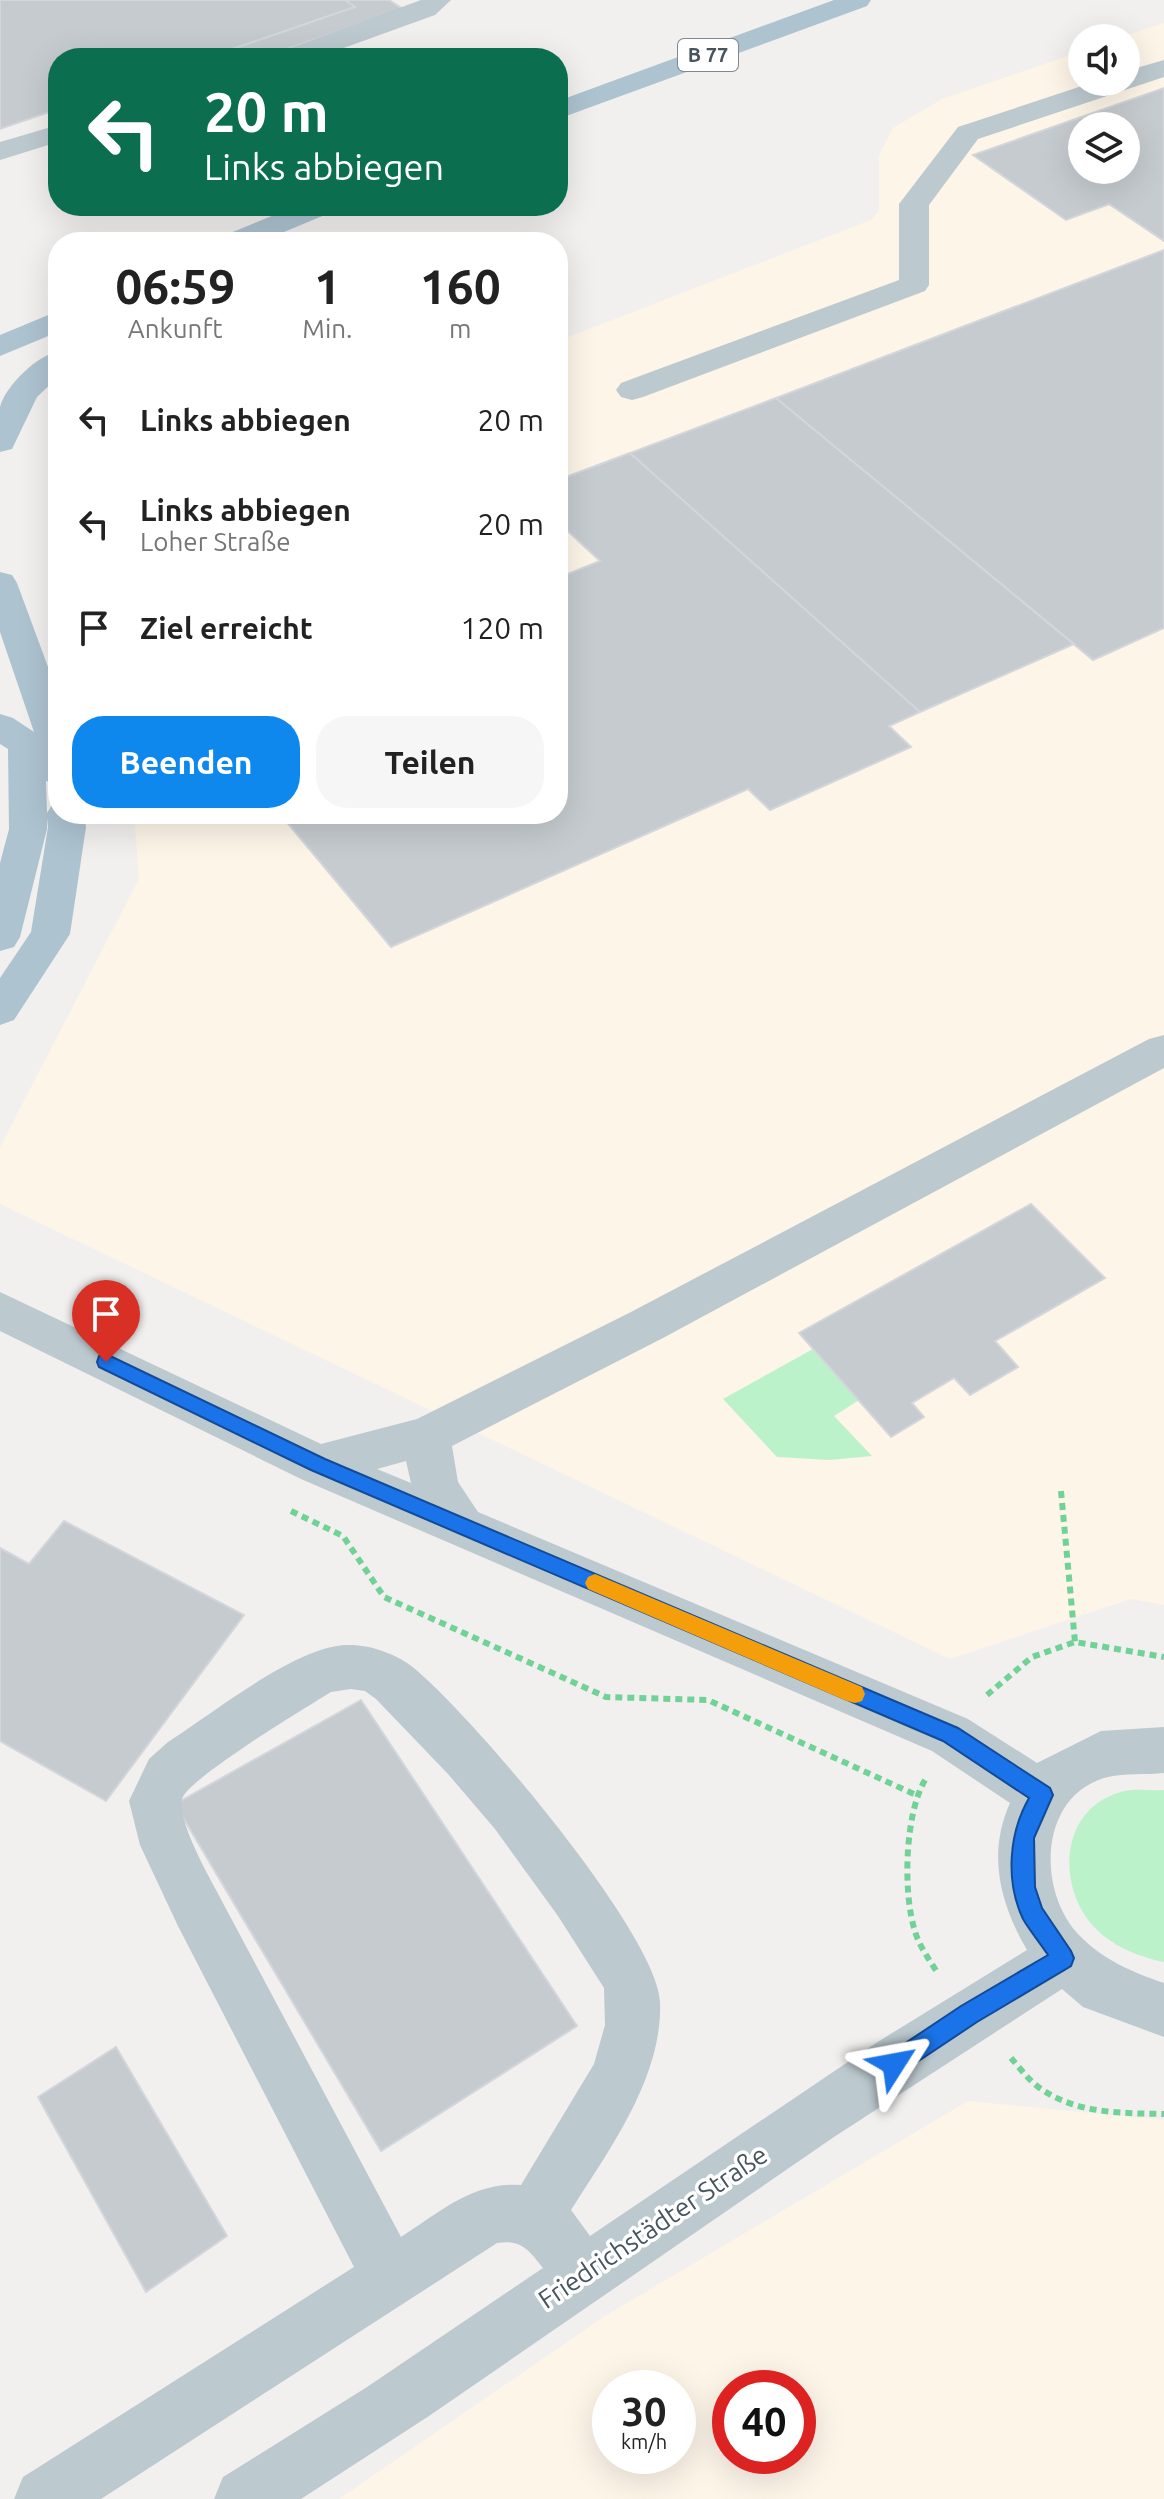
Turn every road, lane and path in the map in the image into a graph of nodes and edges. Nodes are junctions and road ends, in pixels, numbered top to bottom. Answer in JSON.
{"nodes":[{"id":1,"x":438,"y":0,"type":"edge"},
{"id":2,"x":858,"y":0,"type":"edge"},
{"id":3,"x":318,"y":48,"type":"edge"},
{"id":4,"x":1164,"y":68,"type":"edge"},
{"id":5,"x":1140,"y":76,"type":"edge"},
{"id":6,"x":1079,"y":96,"type":"edge"},
{"id":7,"x":568,"y":107,"type":"edge"},
{"id":8,"x":48,"y":136,"type":"edge"},
{"id":9,"x":0,"y":151,"type":"edge"},
{"id":10,"x":298,"y":216,"type":"edge"},
{"id":11,"x":258,"y":232,"type":"edge"},
{"id":12,"x":48,"y":318,"type":"edge"},
{"id":13,"x":48,"y":325,"type":"edge"},
{"id":14,"x":0,"y":335,"type":"edge"},
{"id":15,"x":0,"y":347,"type":"edge"},
{"id":16,"x":48,"y":369,"type":"edge"},
{"id":17,"x":632,"y":390,"type":"dead end"},
{"id":18,"x":0,"y":442,"type":"edge"},
{"id":19,"x":0,"y":583,"type":"edge"},
{"id":20,"x":48,"y":717,"type":"edge"},
{"id":21,"x":0,"y":726,"type":"edge"},
{"id":22,"x":67,"y":824,"type":"edge"},
{"id":23,"x":0,"y":937,"type":"edge"},
{"id":24,"x":0,"y":1010,"type":"edge"},
{"id":25,"x":1164,"y":1050,"type":"edge"},
{"id":26,"x":0,"y":1310,"type":"edge"},
{"id":27,"x":428,"y":1436,"type":"junction"},
{"id":28,"x":318,"y":1465,"type":"junction"},
{"id":29,"x":1061,"y":1491,"type":"dead end"},
{"id":30,"x":286,"y":1508,"type":"dead end"},
{"id":31,"x":462,"y":1527,"type":"junction"},
{"id":32,"x":1075,"y":1642,"type":"junction"},
{"id":33,"x":1164,"y":1657,"type":"edge"},
{"id":34,"x":950,"y":1735,"type":"junction"},
{"id":35,"x":1164,"y":1750,"type":"edge"},
{"id":36,"x":916,"y":1795,"type":"dead end"},
{"id":37,"x":1042,"y":1795,"type":"junction"},
{"id":38,"x":1063,"y":1958,"type":"junction"},
{"id":39,"x":1164,"y":2010,"type":"edge"},
{"id":40,"x":534,"y":2216,"type":"junction"},
{"id":41,"x":581,"y":2275,"type":"junction"},
{"id":42,"x":390,"y":2276,"type":"junction"},
{"id":43,"x":45,"y":2499,"type":"edge"},
{"id":44,"x":245,"y":2499,"type":"edge"}],
"edges":[{"from":1,"to":3,"type":"street"},
{"from":2,"to":7,"type":"main road","number":"B 77"},
{"from":4,"to":5,"type":"street"},
{"from":6,"to":17,"type":"street"},
{"from":8,"to":9,"type":"street"},
{"from":10,"to":11,"type":"main road"},
{"from":12,"to":14,"type":"main road"},
{"from":13,"to":15,"type":"main road"},
{"from":16,"to":18,"type":"main road"},
{"from":19,"to":20,"type":"main road"},
{"from":21,"to":23,"type":"main road"},
{"from":22,"to":24,"type":"main road"},
{"from":25,"to":27,"type":"street"},
{"from":26,"to":28,"type":"street"},
{"from":27,"to":28,"type":"street"},
{"from":27,"to":31,"type":"street"},
{"from":28,"to":31,"type":"street"},
{"from":29,"to":32,"type":"path"},
{"from":30,"to":36,"type":"path"},
{"from":31,"to":34,"type":"street"},
{"from":32,"to":33,"type":"path"},
{"from":32,"to":34,"type":"path"},
{"from":34,"to":37,"type":"street"},
{"from":35,"to":37,"type":"street"},
{"from":37,"to":38,"type":"street"},
{"from":38,"to":39,"type":"street"},
{"from":38,"to":41,"type":"street","name":"Friedrichstädter Straße"},
{"from":40,"to":41,"type":"street"},
{"from":40,"to":42,"type":"street"},
{"from":40,"to":42,"type":"street"},
{"from":41,"to":44,"type":"street","name":"Friedrichstädter Straße"},
{"from":42,"to":43,"type":"street"}]}
